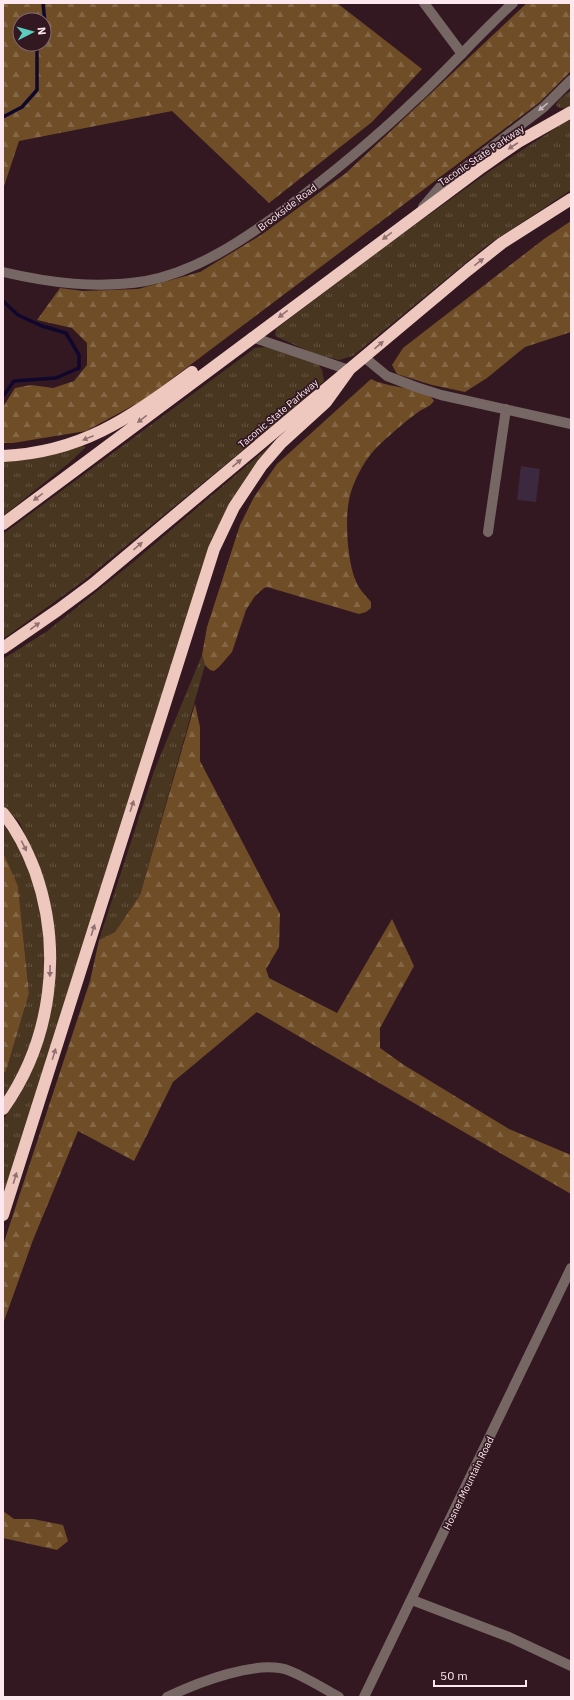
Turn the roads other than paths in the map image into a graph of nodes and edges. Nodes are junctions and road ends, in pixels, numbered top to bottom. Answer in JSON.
{"nodes":[{"id":1,"x":424,"y":3,"type":"edge"},
{"id":2,"x":513,"y":3,"type":"edge"},
{"id":3,"x":462,"y":54,"type":"junction"},
{"id":4,"x":571,"y":80,"type":"edge"},
{"id":5,"x":571,"y":112,"type":"edge"},
{"id":6,"x":571,"y":199,"type":"edge"},
{"id":7,"x":419,"y":213,"type":"junction"},
{"id":8,"x":3,"y":272,"type":"edge"},
{"id":9,"x":252,"y":337,"type":"junction"},
{"id":10,"x":364,"y":357,"type":"junction"},
{"id":11,"x":349,"y":370,"type":"junction"},
{"id":12,"x":506,"y":409,"type":"junction"},
{"id":13,"x":571,"y":424,"type":"edge"},
{"id":14,"x":3,"y":456,"type":"edge"},
{"id":15,"x":3,"y":524,"type":"edge"},
{"id":16,"x":488,"y":532,"type":"dead end"},
{"id":17,"x":3,"y":648,"type":"edge"},
{"id":18,"x":3,"y":813,"type":"edge"},
{"id":19,"x":3,"y":1109,"type":"edge"},
{"id":20,"x":3,"y":1215,"type":"edge"},
{"id":21,"x":571,"y":1268,"type":"edge"},
{"id":22,"x":412,"y":1600,"type":"junction"},
{"id":23,"x":571,"y":1666,"type":"edge"},
{"id":24,"x":167,"y":1697,"type":"edge"},
{"id":25,"x":339,"y":1697,"type":"edge"},
{"id":26,"x":364,"y":1697,"type":"edge"}],
"edges":[{"from":1,"to":3,"type":"street"},
{"from":2,"to":3,"type":"street","name":"Brookside Road"},
{"from":3,"to":8,"type":"street","name":"Brookside Road"},
{"from":4,"to":7,"type":"street","one_way":true},
{"from":5,"to":7,"type":"highway","name":"Taconic State Parkway","one_way":true},
{"from":10,"to":6,"type":"highway","name":"Taconic State Parkway","one_way":true},
{"from":7,"to":9,"type":"highway","name":"Taconic State Parkway","one_way":true},
{"from":9,"to":11,"type":"street"},
{"from":9,"to":14,"type":"highway","one_way":true},
{"from":9,"to":15,"type":"highway","name":"Taconic State Parkway","one_way":true},
{"from":10,"to":11,"type":"highway","name":"Taconic State Parkway"},
{"from":10,"to":12,"type":"street"},
{"from":17,"to":11,"type":"highway","name":"Taconic State Parkway","one_way":true},
{"from":20,"to":11,"type":"highway","one_way":true},
{"from":12,"to":13,"type":"street"},
{"from":12,"to":16,"type":"street"},
{"from":18,"to":19,"type":"highway","one_way":true},
{"from":21,"to":22,"type":"street","name":"Hosner Mountain Road"},
{"from":22,"to":23,"type":"street"},
{"from":22,"to":26,"type":"street","name":"Hosner Mountain Road"},
{"from":24,"to":25,"type":"street"}]}
